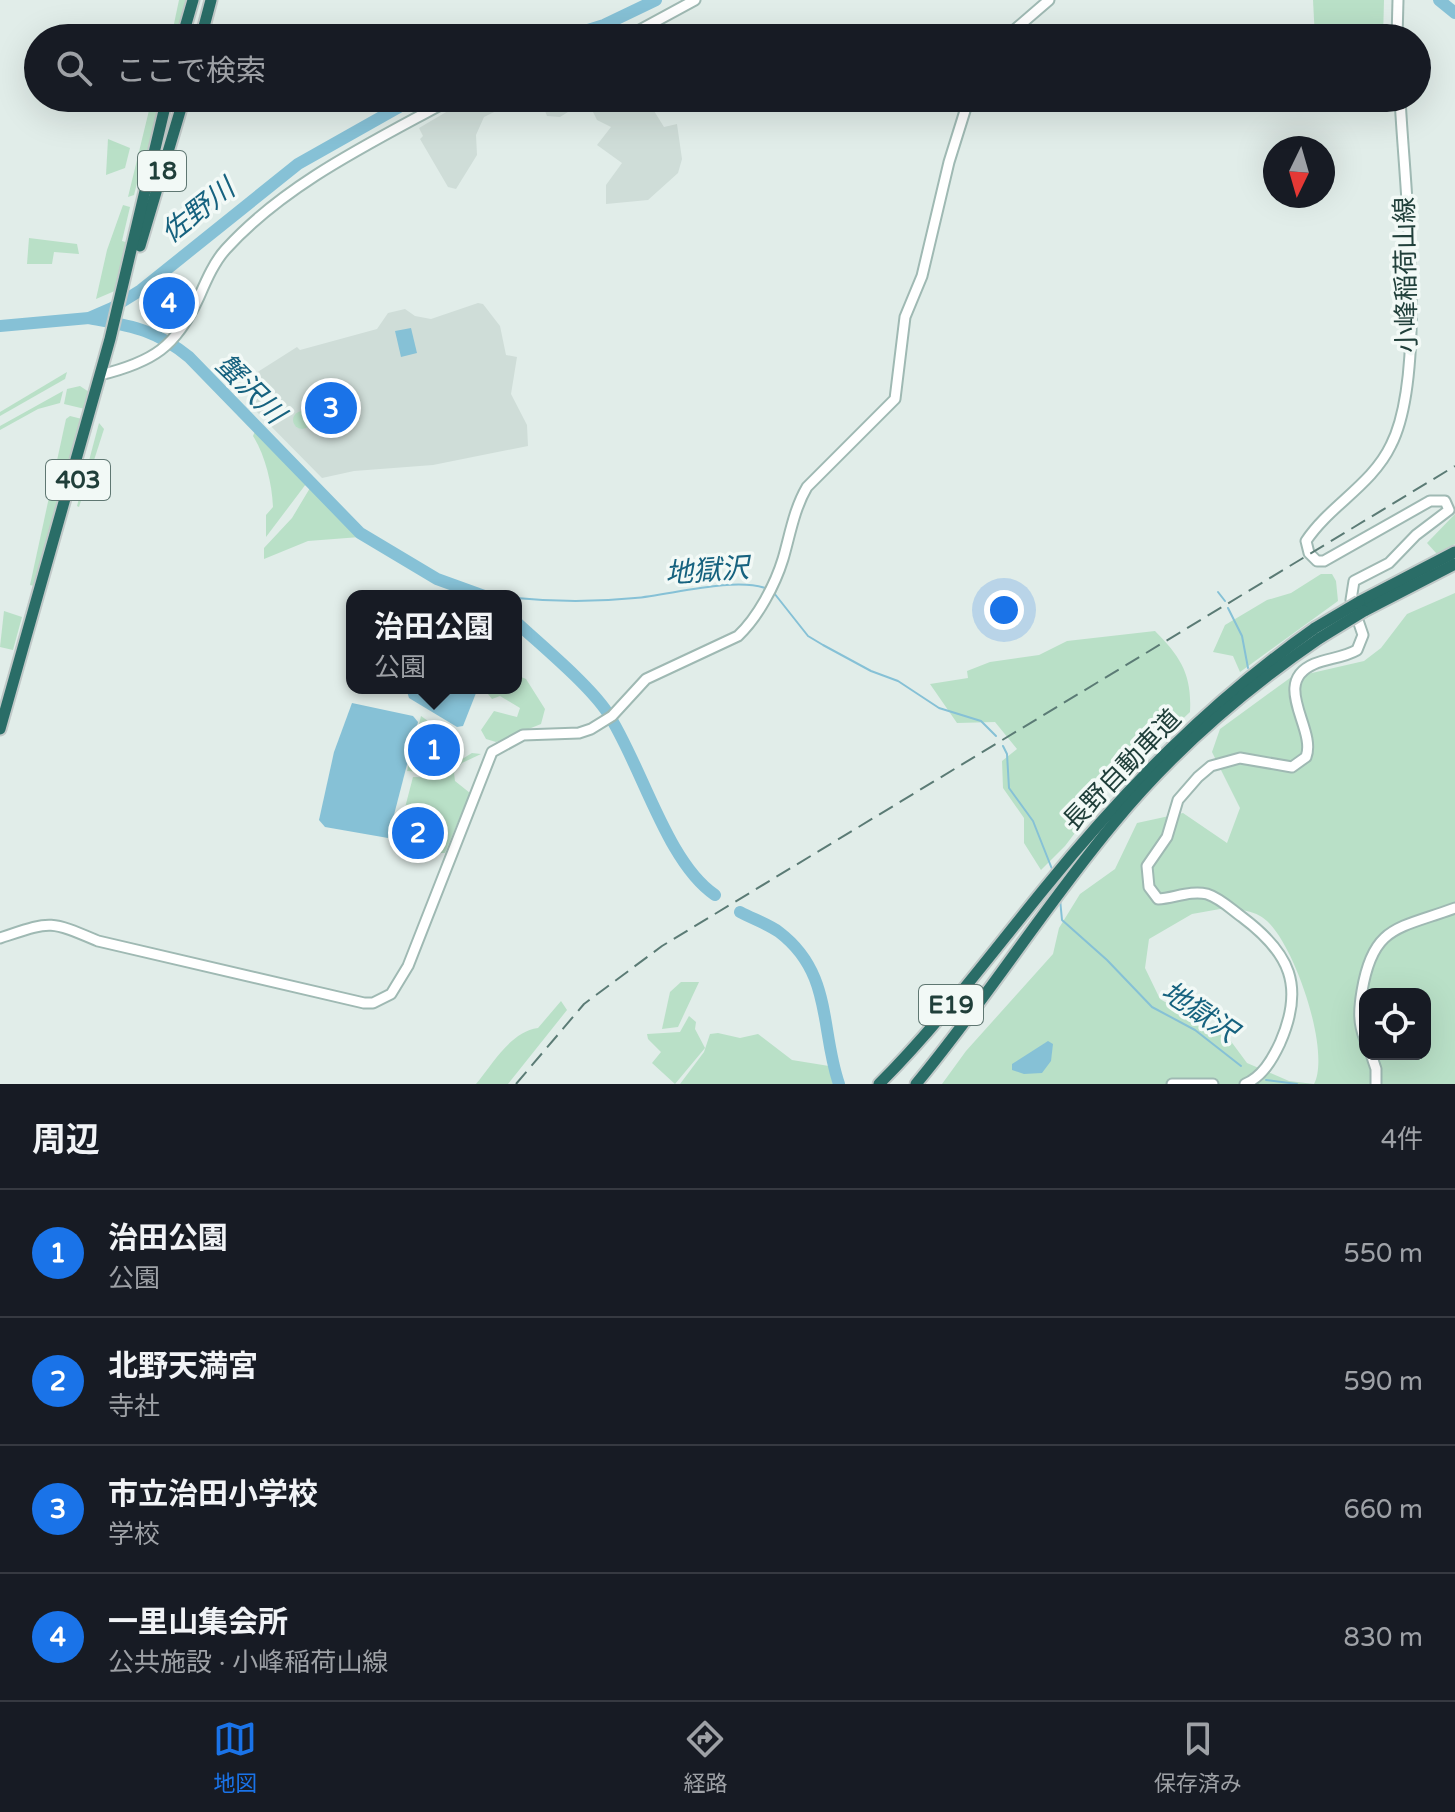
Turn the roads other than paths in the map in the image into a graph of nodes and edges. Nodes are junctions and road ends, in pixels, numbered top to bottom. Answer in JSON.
{"nodes":[{"id":1,"x":193,"y":0,"type":"edge"},
{"id":2,"x":211,"y":0,"type":"edge"},
{"id":3,"x":695,"y":0,"type":"edge"},
{"id":4,"x":1049,"y":0,"type":"edge"},
{"id":5,"x":1398,"y":0,"type":"edge"},
{"id":6,"x":186,"y":24,"type":"edge"},
{"id":7,"x":205,"y":24,"type":"edge"},
{"id":8,"x":651,"y":24,"type":"edge"},
{"id":9,"x":1021,"y":24,"type":"edge"},
{"id":10,"x":1397,"y":24,"type":"edge"},
{"id":11,"x":164,"y":112,"type":"edge"},
{"id":12,"x":179,"y":112,"type":"edge"},
{"id":13,"x":428,"y":112,"type":"edge"},
{"id":14,"x":965,"y":112,"type":"edge"},
{"id":15,"x":1401,"y":112,"type":"edge"},
{"id":16,"x":137,"y":244,"type":"junction"},
{"id":17,"x":104,"y":374,"type":"junction"},
{"id":18,"x":1455,"y":552,"type":"edge"},
{"id":19,"x":1455,"y":564,"type":"edge"},
{"id":20,"x":1361,"y":607,"type":"junction"},
{"id":21,"x":0,"y":729,"type":"edge"},
{"id":22,"x":1133,"y":793,"type":"junction"},
{"id":23,"x":1455,"y":908,"type":"edge"},
{"id":24,"x":0,"y":938,"type":"edge"},
{"id":25,"x":1363,"y":988,"type":"edge"},
{"id":26,"x":1373,"y":1060,"type":"edge"},
{"id":27,"x":879,"y":1084,"type":"edge"},
{"id":28,"x":916,"y":1084,"type":"edge"},
{"id":29,"x":1172,"y":1084,"type":"edge"},
{"id":30,"x":1213,"y":1084,"type":"edge"},
{"id":31,"x":1245,"y":1084,"type":"edge"},
{"id":32,"x":1376,"y":1084,"type":"edge"}],
"edges":[{"from":1,"to":6,"type":"highway"},
{"from":2,"to":7,"type":"highway"},
{"from":3,"to":8,"type":"main road"},
{"from":4,"to":9,"type":"main road"},
{"from":5,"to":10,"type":"main road"},
{"from":11,"to":16,"type":"highway","number":"18"},
{"from":12,"to":16,"type":"highway","number":"18"},
{"from":13,"to":17,"type":"main road"},
{"from":14,"to":24,"type":"main road"},
{"from":15,"to":31,"type":"main road","name":"小峰稲荷山線"},
{"from":16,"to":17,"type":"highway","number":"18"},
{"from":17,"to":21,"type":"highway","number":"403"},
{"from":18,"to":20,"type":"highway","name":"長野自動車道","number":"E19"},
{"from":19,"to":20,"type":"highway","name":"長野自動車道","number":"E19"},
{"from":20,"to":22,"type":"highway","name":"長野自動車道","number":"E19","bridge":true},
{"from":22,"to":27,"type":"highway","name":"長野自動車道","number":"E19"},
{"from":22,"to":28,"type":"highway","name":"長野自動車道","number":"E19"},
{"from":23,"to":25,"type":"main road"},
{"from":26,"to":32,"type":"main road"},
{"from":29,"to":30,"type":"main road"}]}
